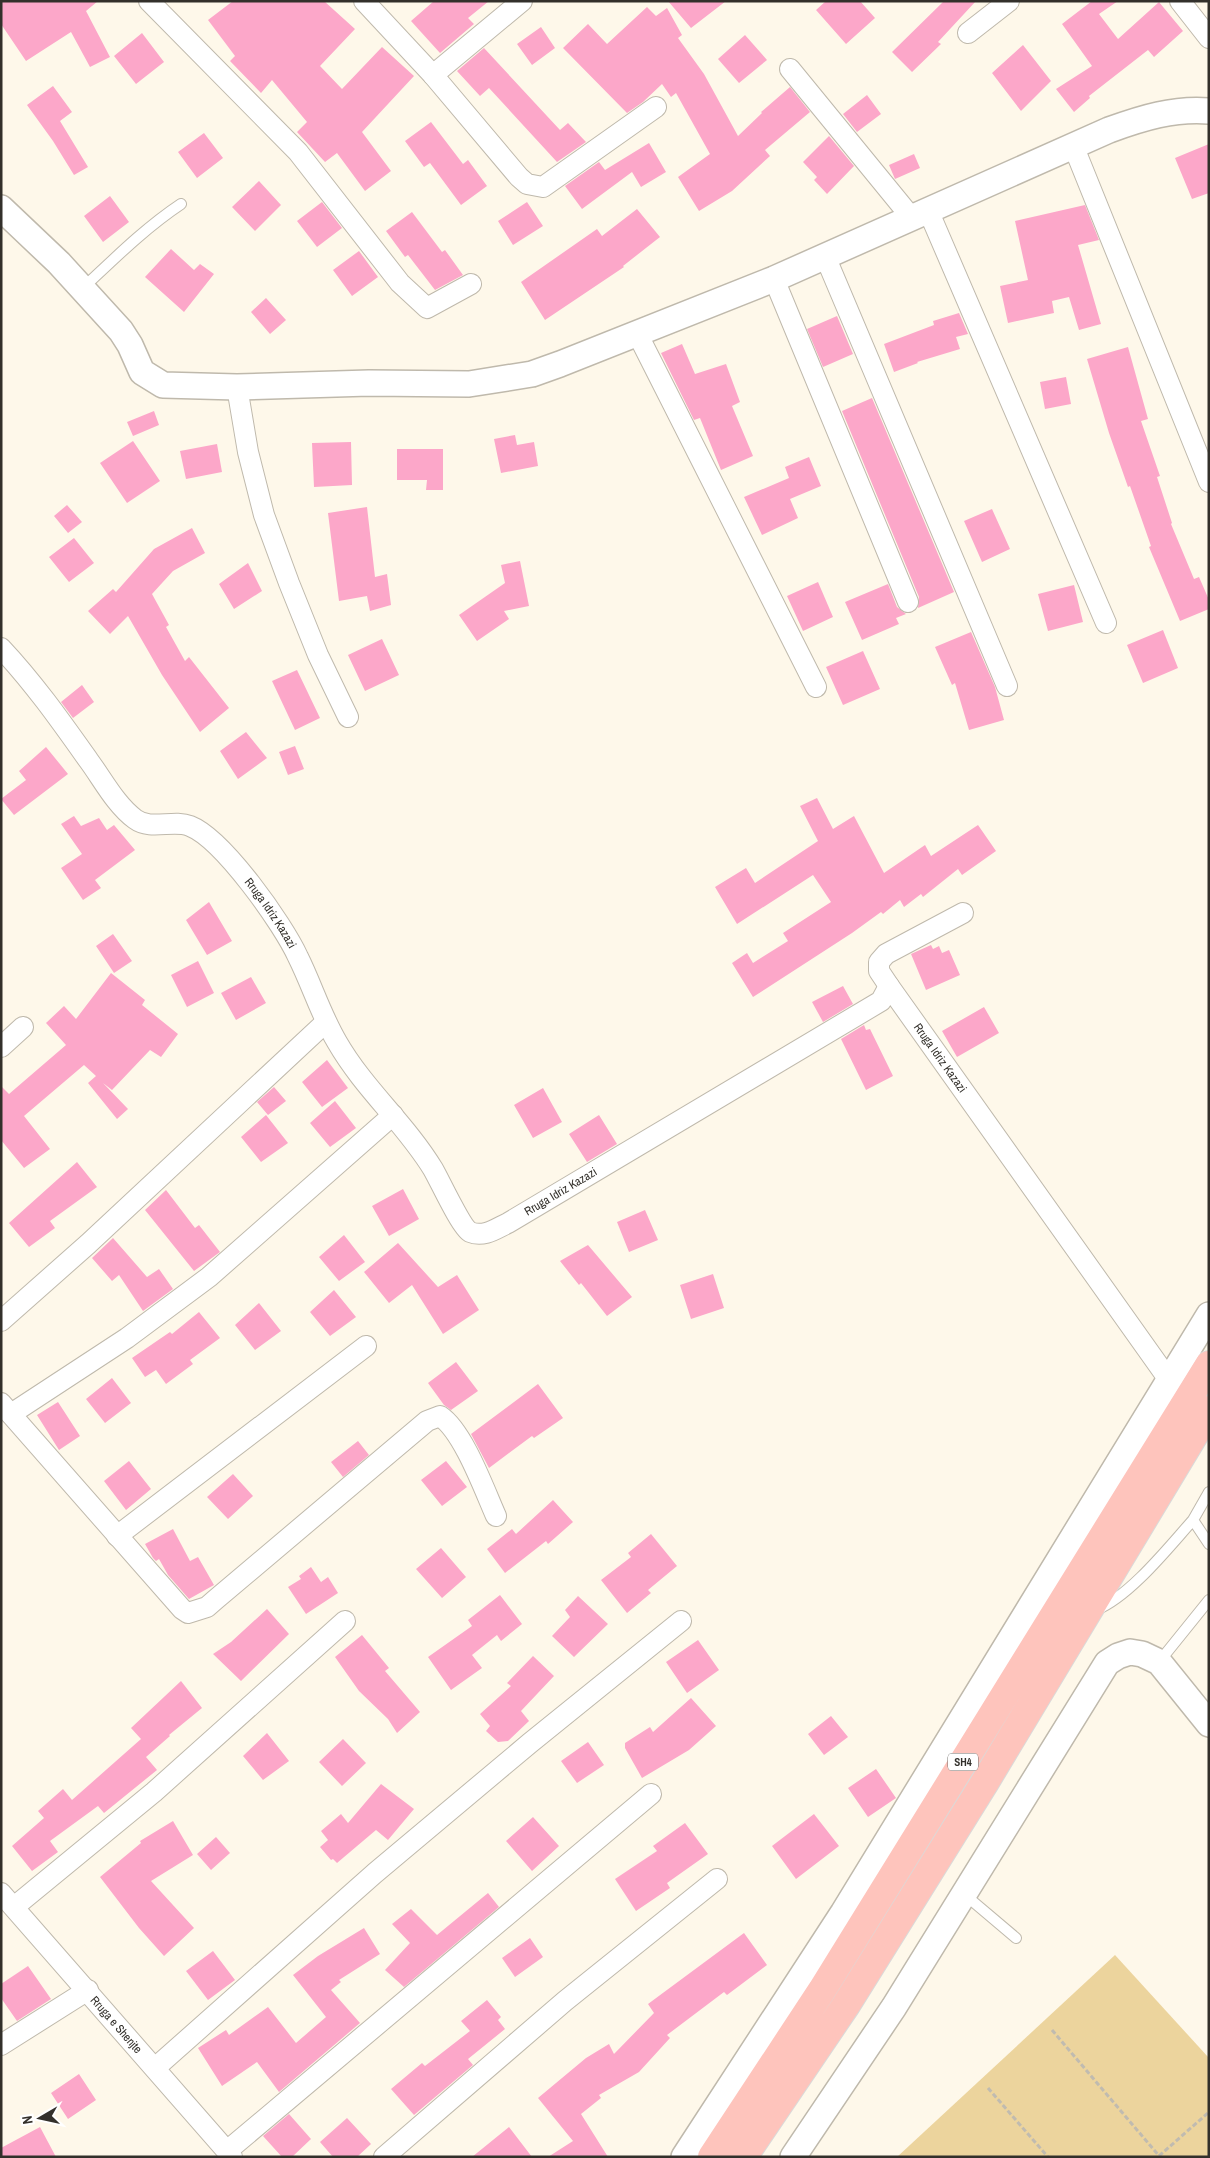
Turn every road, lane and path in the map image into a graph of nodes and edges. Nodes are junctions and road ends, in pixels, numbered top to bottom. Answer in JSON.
{"nodes":[{"id":1,"x":149,"y":1,"type":"edge"},
{"id":2,"x":364,"y":1,"type":"edge"},
{"id":3,"x":522,"y":1,"type":"edge"},
{"id":4,"x":1008,"y":1,"type":"edge"},
{"id":5,"x":1180,"y":1,"type":"edge"},
{"id":6,"x":968,"y":33,"type":"dead end"},
{"id":7,"x":1209,"y":38,"type":"edge"},
{"id":8,"x":790,"y":69,"type":"dead end"},
{"id":9,"x":433,"y":75,"type":"junction"},
{"id":10,"x":656,"y":107,"type":"dead end"},
{"id":11,"x":1209,"y":111,"type":"edge"},
{"id":12,"x":1074,"y":146,"type":"junction"},
{"id":13,"x":181,"y":204,"type":"dead end"},
{"id":14,"x":1,"y":208,"type":"edge"},
{"id":15,"x":920,"y":213,"type":"junction"},
{"id":16,"x":825,"y":256,"type":"junction"},
{"id":17,"x":774,"y":279,"type":"junction"},
{"id":18,"x":471,"y":284,"type":"dead end"},
{"id":19,"x":82,"y":289,"type":"junction"},
{"id":20,"x":637,"y":333,"type":"junction"},
{"id":21,"x":238,"y":387,"type":"junction"},
{"id":22,"x":1209,"y":482,"type":"edge"},
{"id":23,"x":908,"y":602,"type":"dead end"},
{"id":24,"x":1106,"y":624,"type":"dead end"},
{"id":25,"x":1,"y":648,"type":"edge"},
{"id":26,"x":1007,"y":686,"type":"dead end"},
{"id":27,"x":816,"y":687,"type":"dead end"},
{"id":28,"x":348,"y":717,"type":"dead end"},
{"id":29,"x":963,"y":913,"type":"dead end"},
{"id":30,"x":889,"y":986,"type":"junction"},
{"id":31,"x":326,"y":1022,"type":"junction"},
{"id":32,"x":24,"y":1026,"type":"dead end"},
{"id":33,"x":1,"y":1047,"type":"edge"},
{"id":34,"x":393,"y":1115,"type":"junction"},
{"id":35,"x":1209,"y":1314,"type":"edge"},
{"id":36,"x":1,"y":1321,"type":"edge"},
{"id":37,"x":366,"y":1346,"type":"dead end"},
{"id":38,"x":1209,"y":1364,"type":"edge"},
{"id":39,"x":1169,"y":1380,"type":"junction"},
{"id":40,"x":6,"y":1408,"type":"edge"},
{"id":41,"x":1209,"y":1410,"type":"edge"},
{"id":42,"x":1209,"y":1492,"type":"edge"},
{"id":43,"x":496,"y":1516,"type":"dead end"},
{"id":44,"x":1193,"y":1520,"type":"junction"},
{"id":45,"x":117,"y":1536,"type":"junction"},
{"id":46,"x":1209,"y":1544,"type":"edge"},
{"id":47,"x":1209,"y":1600,"type":"edge"},
{"id":48,"x":1086,"y":1614,"type":"junction"},
{"id":49,"x":682,"y":1620,"type":"dead end"},
{"id":50,"x":345,"y":1621,"type":"dead end"},
{"id":51,"x":1159,"y":1662,"type":"junction"},
{"id":52,"x":1209,"y":1724,"type":"edge"},
{"id":53,"x":651,"y":1794,"type":"dead end"},
{"id":54,"x":717,"y":1879,"type":"dead end"},
{"id":55,"x":964,"y":1894,"type":"junction"},
{"id":56,"x":8,"y":1900,"type":"edge"},
{"id":57,"x":1016,"y":1938,"type":"dead end"},
{"id":58,"x":88,"y":1990,"type":"junction"},
{"id":59,"x":1052,"y":2030,"type":"dead end"},
{"id":60,"x":1,"y":2045,"type":"edge"},
{"id":61,"x":155,"y":2068,"type":"junction"},
{"id":62,"x":988,"y":2088,"type":"dead end"},
{"id":63,"x":1209,"y":2112,"type":"edge"},
{"id":64,"x":230,"y":2154,"type":"edge"},
{"id":65,"x":1159,"y":2156,"type":"edge"},
{"id":66,"x":384,"y":2157,"type":"edge"},
{"id":67,"x":684,"y":2157,"type":"edge"},
{"id":68,"x":712,"y":2157,"type":"edge"},
{"id":69,"x":743,"y":2157,"type":"edge"},
{"id":70,"x":792,"y":2157,"type":"edge"},
{"id":71,"x":1048,"y":2157,"type":"edge"}],
"edges":[{"from":1,"to":18,"type":"street"},
{"from":2,"to":9,"type":"street"},
{"from":3,"to":9,"type":"street"},
{"from":4,"to":6,"type":"street"},
{"from":5,"to":7,"type":"street"},
{"from":8,"to":15,"type":"street"},
{"from":9,"to":10,"type":"street"},
{"from":11,"to":12,"type":"street"},
{"from":12,"to":15,"type":"street"},
{"from":12,"to":22,"type":"street"},
{"from":13,"to":19,"type":"lane"},
{"from":14,"to":19,"type":"street"},
{"from":15,"to":16,"type":"street"},
{"from":15,"to":24,"type":"street"},
{"from":16,"to":17,"type":"street"},
{"from":16,"to":26,"type":"street"},
{"from":17,"to":20,"type":"street"},
{"from":17,"to":23,"type":"street"},
{"from":19,"to":21,"type":"street"},
{"from":20,"to":21,"type":"street"},
{"from":20,"to":27,"type":"street"},
{"from":21,"to":28,"type":"street"},
{"from":25,"to":31,"type":"street","name":"Rruga Idriz Kazazi"},
{"from":29,"to":30,"type":"street"},
{"from":30,"to":34,"type":"street","name":"Rruga Idriz Kazazi"},
{"from":30,"to":39,"type":"street","name":"Rruga Idriz Kazazi"},
{"from":31,"to":34,"type":"street","name":"Rruga Idriz Kazazi"},
{"from":31,"to":36,"type":"street"},
{"from":32,"to":33,"type":"street"},
{"from":34,"to":40,"type":"street"},
{"from":35,"to":39,"type":"street"},
{"from":37,"to":45,"type":"street"},
{"from":38,"to":68,"type":"highway","number":"SH4"},
{"from":39,"to":67,"type":"street"},
{"from":40,"to":45,"type":"street"},
{"from":41,"to":48,"type":"highway","number":"SH4"},
{"from":42,"to":44,"type":"lane"},
{"from":43,"to":45,"type":"street"},
{"from":44,"to":46,"type":"lane"},
{"from":44,"to":48,"type":"lane"},
{"from":47,"to":51,"type":"lane"},
{"from":48,"to":69,"type":"highway","number":"SH4"},
{"from":49,"to":61,"type":"street"},
{"from":50,"to":56,"type":"street"},
{"from":51,"to":52,"type":"street"},
{"from":51,"to":55,"type":"street"},
{"from":53,"to":64,"type":"street"},
{"from":54,"to":66,"type":"street"},
{"from":55,"to":57,"type":"lane"},
{"from":55,"to":70,"type":"street"},
{"from":56,"to":58,"type":"street","name":"Rruga e Shenjte"},
{"from":58,"to":60,"type":"street"},
{"from":58,"to":61,"type":"street","name":"Rruga e Shenjte"},
{"from":59,"to":65,"type":"path"},
{"from":61,"to":64,"type":"street","name":"Rruga e Shenjte"},
{"from":62,"to":71,"type":"path"},
{"from":63,"to":65,"type":"path"}]}
